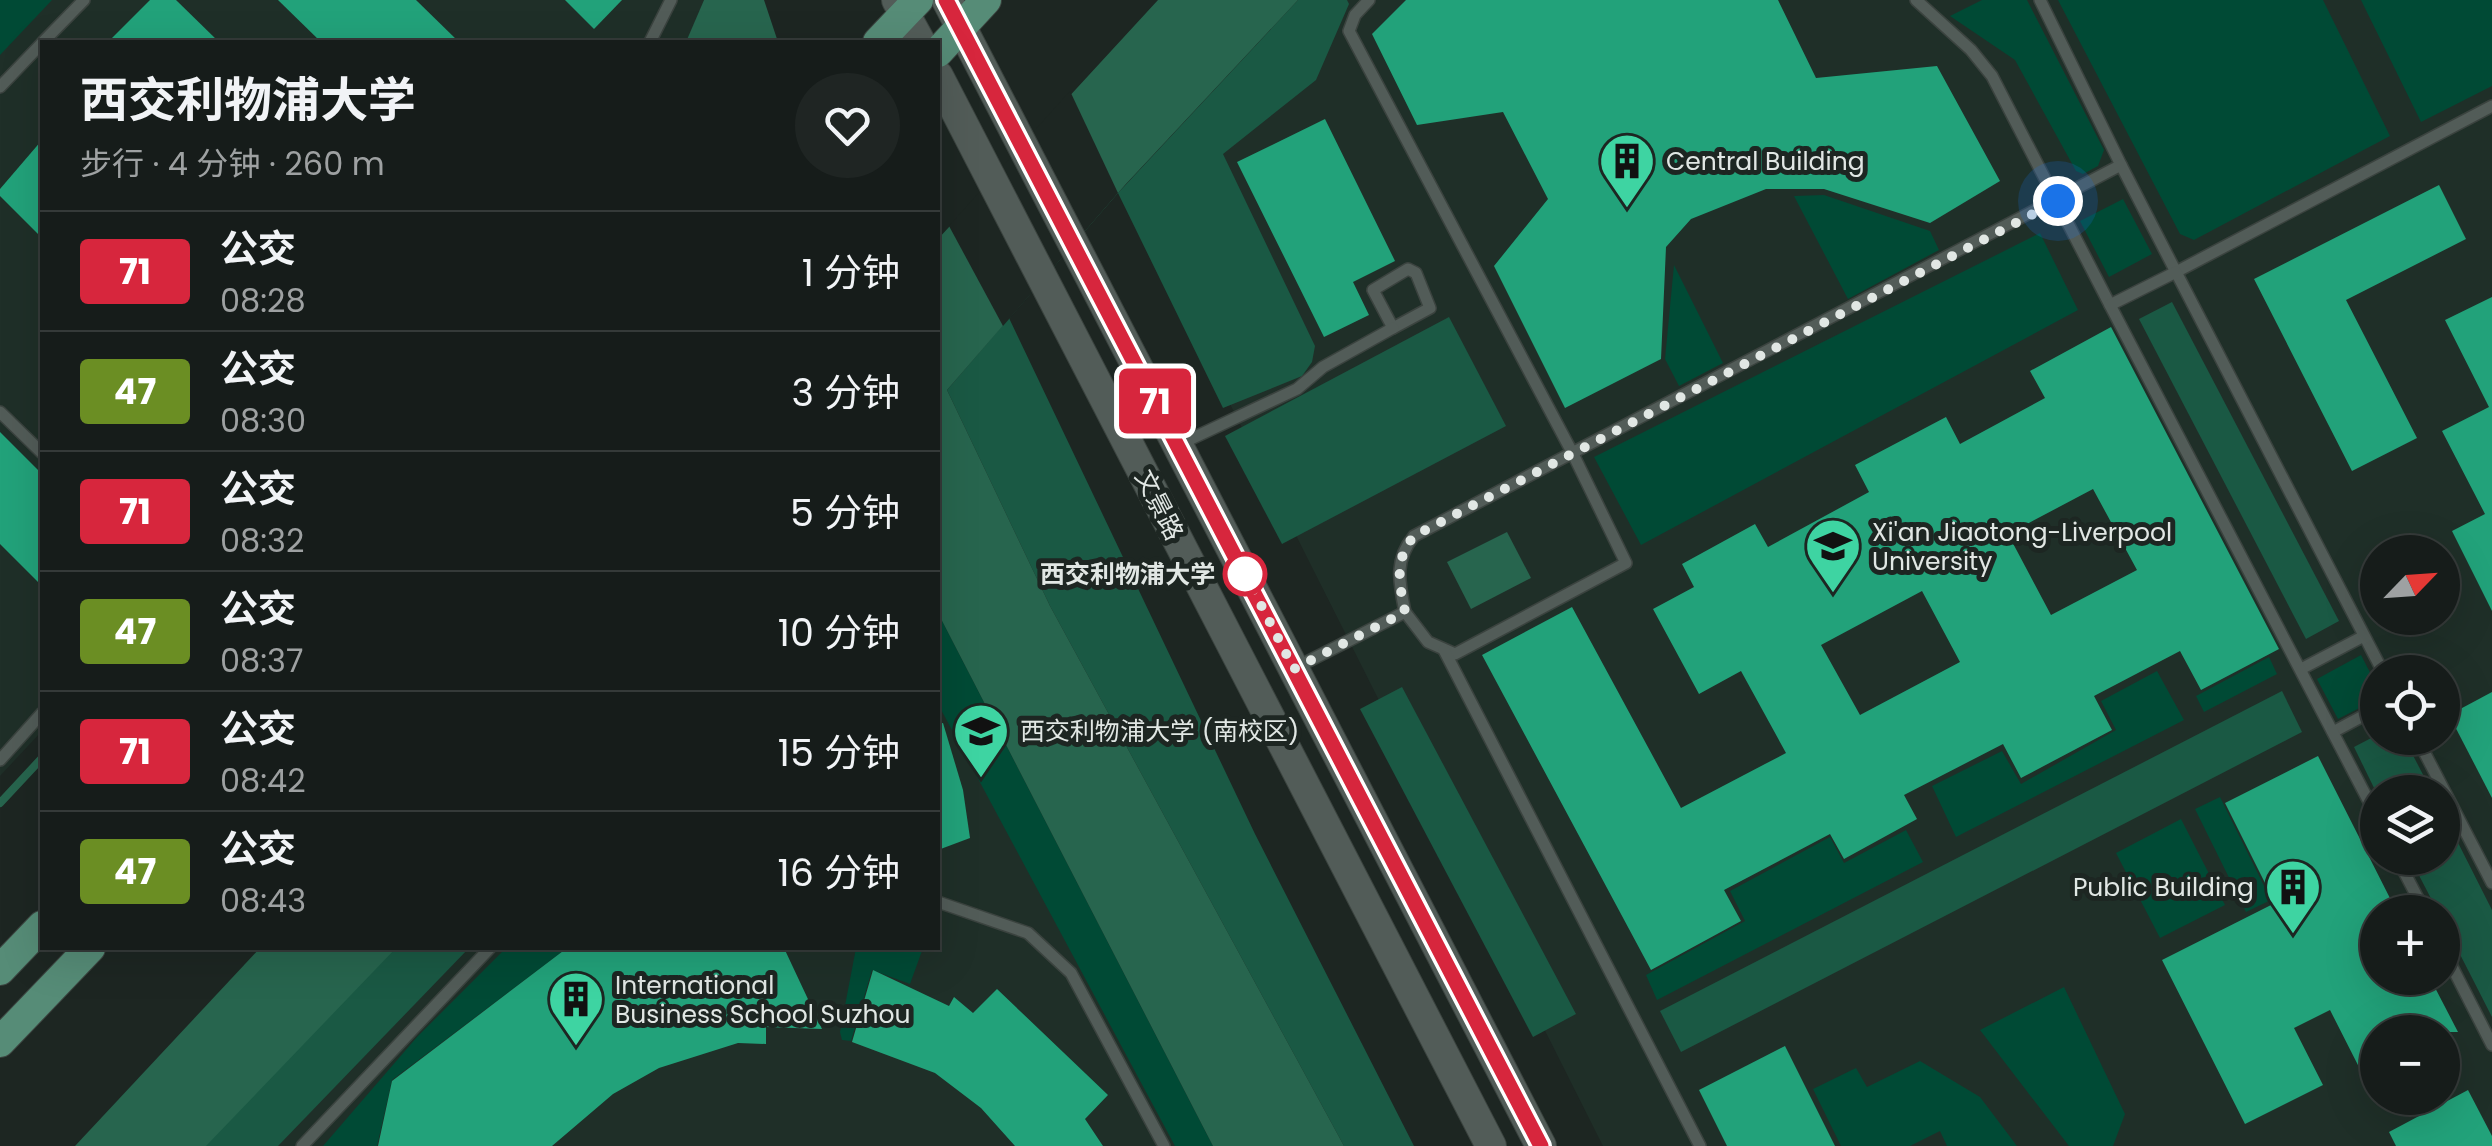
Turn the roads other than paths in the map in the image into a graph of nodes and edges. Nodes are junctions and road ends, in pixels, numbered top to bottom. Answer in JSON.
{"nodes":[{"id":1,"x":84,"y":0,"type":"edge"},
{"id":2,"x":671,"y":0,"type":"edge"},
{"id":3,"x":946,"y":0,"type":"edge"},
{"id":4,"x":986,"y":0,"type":"edge"},
{"id":5,"x":1369,"y":0,"type":"edge"},
{"id":6,"x":1916,"y":0,"type":"edge"},
{"id":7,"x":2040,"y":0,"type":"edge"},
{"id":8,"x":907,"y":5,"type":"edge"},
{"id":9,"x":961,"y":27,"type":"junction"},
{"id":10,"x":46,"y":40,"type":"edge"},
{"id":11,"x":651,"y":40,"type":"edge"},
{"id":12,"x":880,"y":40,"type":"edge"},
{"id":13,"x":919,"y":40,"type":"edge"},
{"id":14,"x":40,"y":46,"type":"edge"},
{"id":15,"x":940,"y":50,"type":"edge"},
{"id":16,"x":940,"y":80,"type":"edge"},
{"id":17,"x":0,"y":87,"type":"edge"},
{"id":18,"x":2492,"y":106,"type":"edge"},
{"id":19,"x":2121,"y":165,"type":"junction"},
{"id":20,"x":2058,"y":201,"type":"junction"},
{"id":21,"x":2176,"y":272,"type":"junction"},
{"id":22,"x":2110,"y":305,"type":"junction"},
{"id":23,"x":1393,"y":328,"type":"junction"},
{"id":24,"x":0,"y":412,"type":"edge"},
{"id":25,"x":1178,"y":446,"type":"junction"},
{"id":26,"x":40,"y":451,"type":"edge"},
{"id":27,"x":1573,"y":454,"type":"junction"},
{"id":28,"x":1405,"y":612,"type":"junction"},
{"id":29,"x":2364,"y":636,"type":"junction"},
{"id":30,"x":1444,"y":650,"type":"junction"},
{"id":31,"x":2374,"y":655,"type":"edge"},
{"id":32,"x":1294,"y":669,"type":"junction"},
{"id":33,"x":2301,"y":669,"type":"junction"},
{"id":34,"x":40,"y":715,"type":"edge"},
{"id":35,"x":2360,"y":718,"type":"edge"},
{"id":36,"x":2333,"y":732,"type":"junction"},
{"id":37,"x":2426,"y":755,"type":"edge"},
{"id":38,"x":0,"y":760,"type":"edge"},
{"id":39,"x":2360,"y":785,"type":"edge"},
{"id":40,"x":2492,"y":883,"type":"edge"},
{"id":41,"x":940,"y":903,"type":"edge"},
{"id":42,"x":40,"y":928,"type":"edge"},
{"id":43,"x":88,"y":950,"type":"edge"},
{"id":44,"x":488,"y":950,"type":"edge"},
{"id":45,"x":0,"y":970,"type":"edge"},
{"id":46,"x":2460,"y":983,"type":"edge"},
{"id":47,"x":0,"y":1042,"type":"edge"},
{"id":48,"x":2492,"y":1045,"type":"edge"},
{"id":49,"x":302,"y":1146,"type":"edge"},
{"id":50,"x":1164,"y":1146,"type":"edge"},
{"id":51,"x":1490,"y":1146,"type":"edge"},
{"id":52,"x":1541,"y":1146,"type":"edge"},
{"id":53,"x":1700,"y":1146,"type":"edge"}],
"edges":[{"from":1,"to":10,"type":"lane"},
{"from":2,"to":11,"type":"lane"},
{"from":3,"to":9,"type":"main road","name":"文景路"},
{"from":4,"to":9,"type":"main road"},
{"from":5,"to":27,"type":"lane"},
{"from":6,"to":20,"type":"lane"},
{"from":7,"to":19,"type":"lane"},
{"from":8,"to":12,"type":"main road"},
{"from":8,"to":13,"type":"main road"},
{"from":9,"to":15,"type":"main road"},
{"from":9,"to":25,"type":"main road","name":"文景路"},
{"from":14,"to":17,"type":"lane"},
{"from":16,"to":51,"type":"main road","name":"文景路"},
{"from":18,"to":21,"type":"lane"},
{"from":19,"to":20,"type":"lane"},
{"from":19,"to":21,"type":"lane"},
{"from":20,"to":22,"type":"lane"},
{"from":20,"to":27,"type":"lane"},
{"from":21,"to":22,"type":"lane"},
{"from":21,"to":29,"type":"lane"},
{"from":22,"to":33,"type":"lane"},
{"from":23,"to":23,"type":"lane"},
{"from":23,"to":25,"type":"lane"},
{"from":24,"to":26,"type":"lane"},
{"from":25,"to":32,"type":"main road","name":"文景路"},
{"from":27,"to":28,"type":"lane"},
{"from":27,"to":30,"type":"lane"},
{"from":28,"to":30,"type":"lane"},
{"from":28,"to":32,"type":"lane"},
{"from":29,"to":31,"type":"lane"},
{"from":29,"to":33,"type":"lane"},
{"from":30,"to":53,"type":"lane"},
{"from":32,"to":52,"type":"main road","name":"文景路"},
{"from":33,"to":36,"type":"lane"},
{"from":34,"to":38,"type":"lane"},
{"from":35,"to":36,"type":"lane"},
{"from":36,"to":39,"type":"lane"},
{"from":37,"to":40,"type":"lane"},
{"from":41,"to":50,"type":"lane"},
{"from":42,"to":45,"type":"main road"},
{"from":43,"to":47,"type":"main road"},
{"from":44,"to":49,"type":"lane"},
{"from":46,"to":48,"type":"lane"}]}
